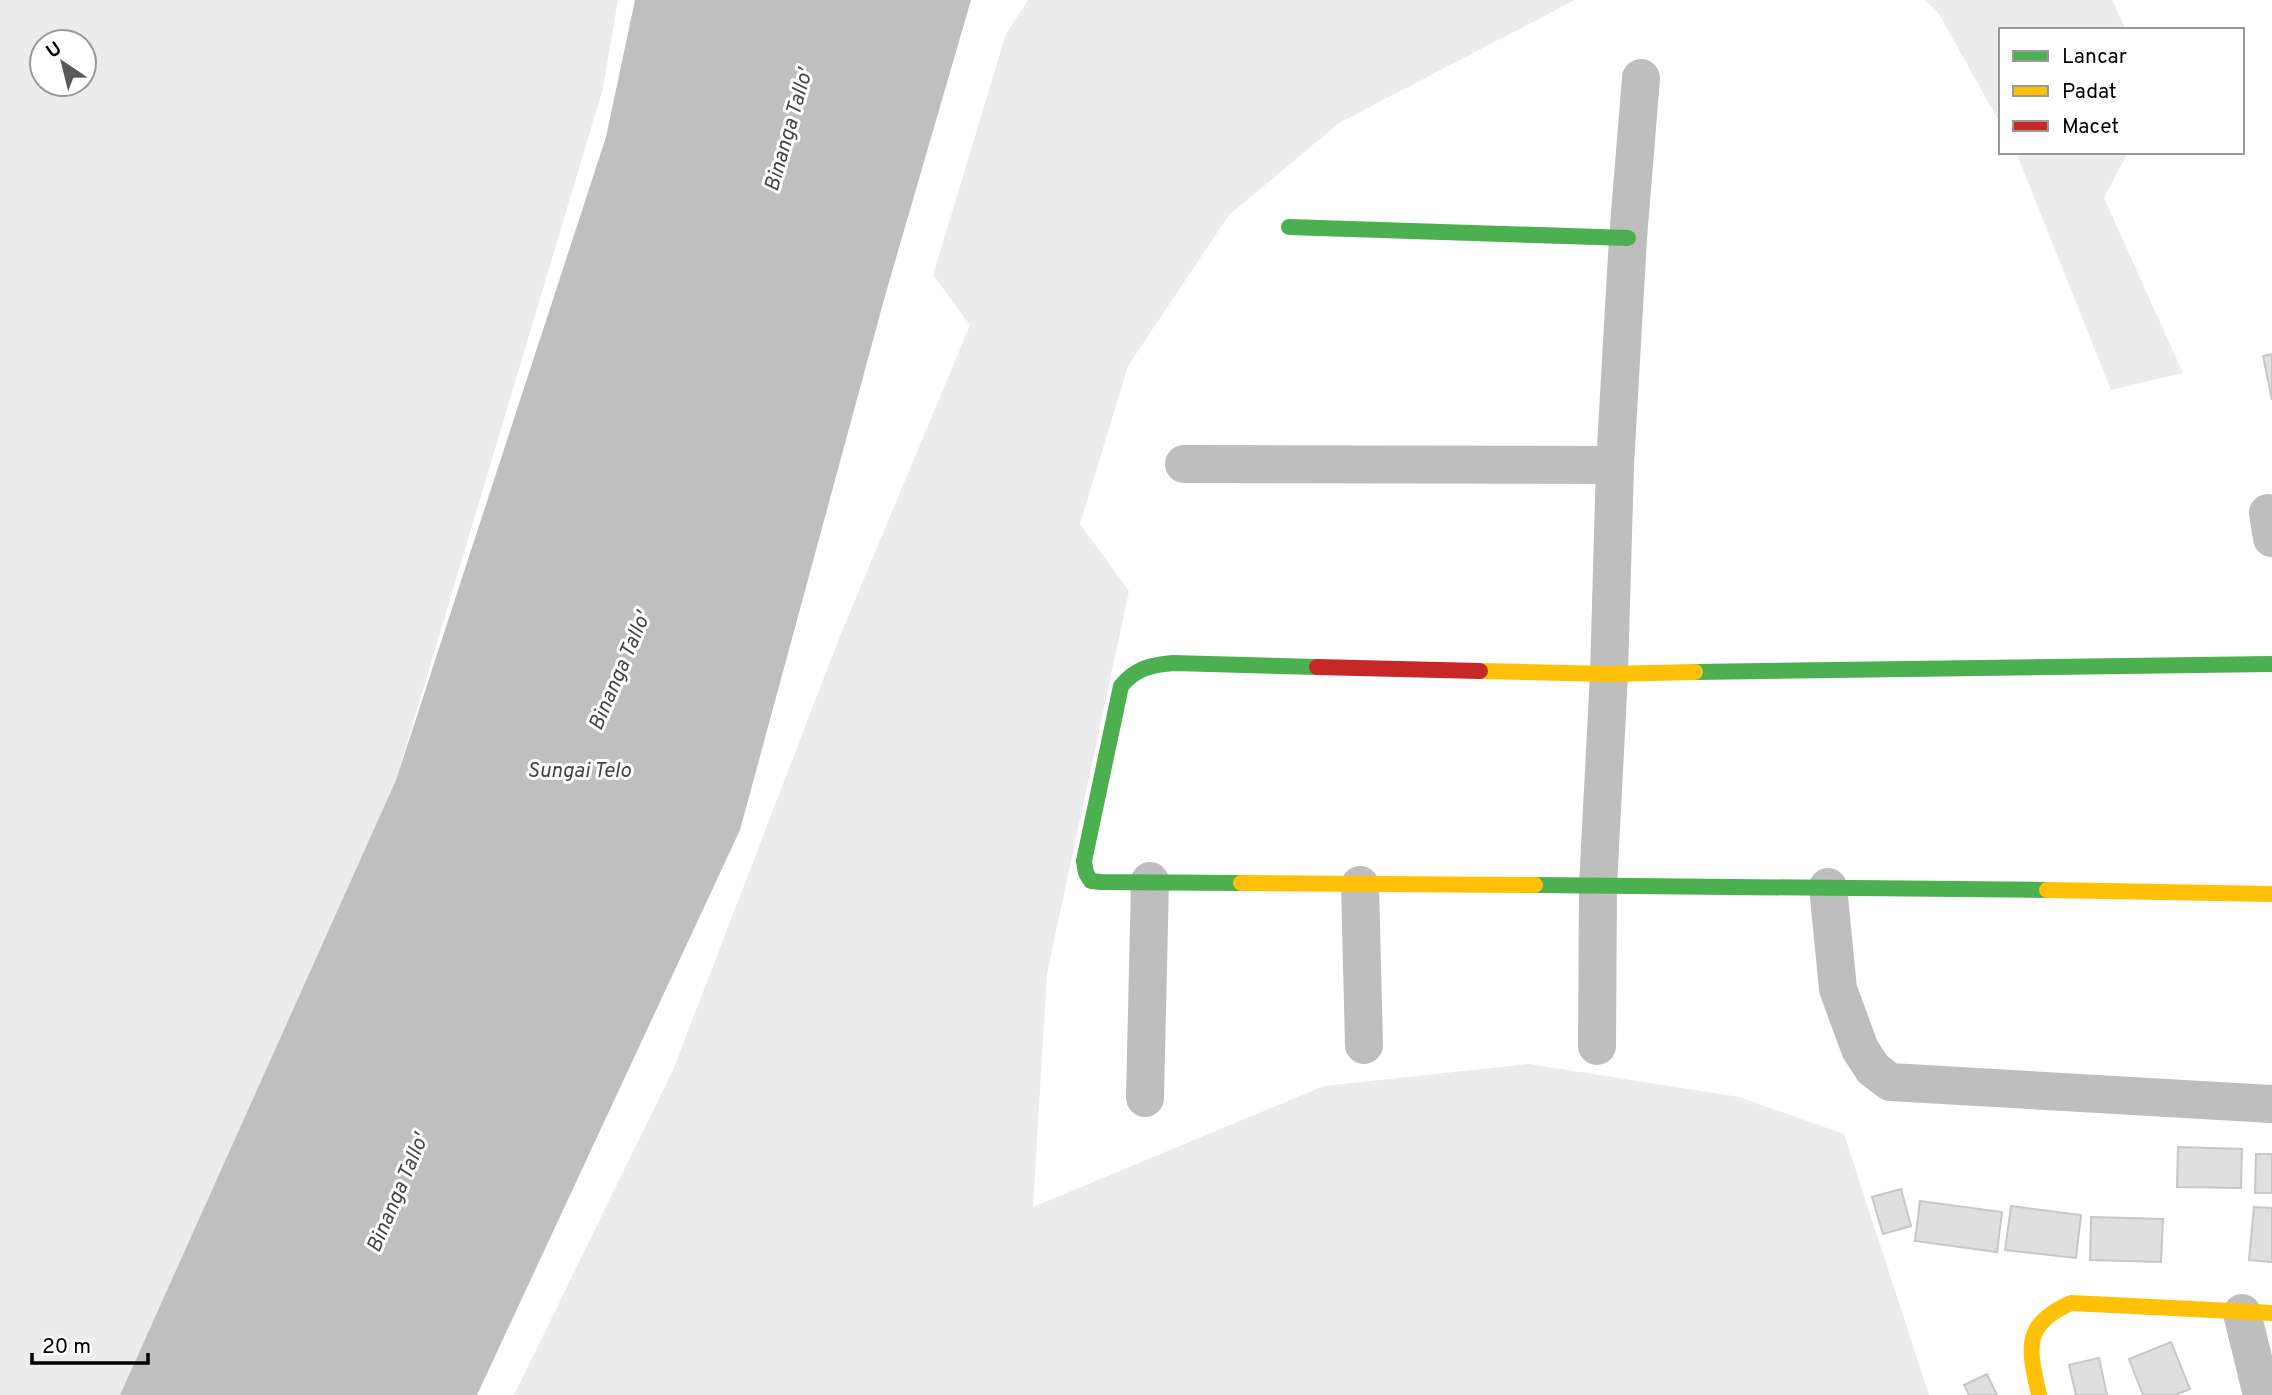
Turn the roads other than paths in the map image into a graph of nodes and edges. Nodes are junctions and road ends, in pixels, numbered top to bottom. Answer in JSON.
{"nodes":[{"id":1,"x":1640,"y":78,"type":"dead end"},
{"id":2,"x":1289,"y":227,"type":"dead end"},
{"id":3,"x":1628,"y":238,"type":"junction"},
{"id":4,"x":1184,"y":464,"type":"dead end"},
{"id":5,"x":1615,"y":465,"type":"junction"},
{"id":6,"x":2272,"y":664,"type":"edge"},
{"id":7,"x":1609,"y":674,"type":"junction"},
{"id":8,"x":1150,"y":881,"type":"junction"},
{"id":9,"x":1360,"y":885,"type":"junction"},
{"id":10,"x":1598,"y":886,"type":"junction"},
{"id":11,"x":1828,"y":887,"type":"junction"},
{"id":12,"x":2272,"y":894,"type":"edge"},
{"id":13,"x":1364,"y":1045,"type":"dead end"},
{"id":14,"x":1597,"y":1046,"type":"dead end"},
{"id":15,"x":1145,"y":1098,"type":"dead end"},
{"id":16,"x":2272,"y":1104,"type":"edge"},
{"id":17,"x":2257,"y":1313,"type":"edge"},
{"id":18,"x":2039,"y":1395,"type":"edge"},
{"id":19,"x":2262,"y":1395,"type":"edge"}],
"edges":[{"from":1,"to":3,"type":"street"},
{"from":2,"to":3,"type":"street"},
{"from":3,"to":5,"type":"street"},
{"from":4,"to":5,"type":"street"},
{"from":5,"to":7,"type":"street"},
{"from":6,"to":7,"type":"street"},
{"from":7,"to":8,"type":"street"},
{"from":7,"to":10,"type":"street"},
{"from":8,"to":9,"type":"street"},
{"from":8,"to":15,"type":"street"},
{"from":9,"to":10,"type":"street"},
{"from":9,"to":13,"type":"street"},
{"from":10,"to":11,"type":"street"},
{"from":10,"to":14,"type":"street"},
{"from":11,"to":12,"type":"street"},
{"from":11,"to":16,"type":"street"},
{"from":17,"to":18,"type":"street"},
{"from":17,"to":19,"type":"street"}]}
